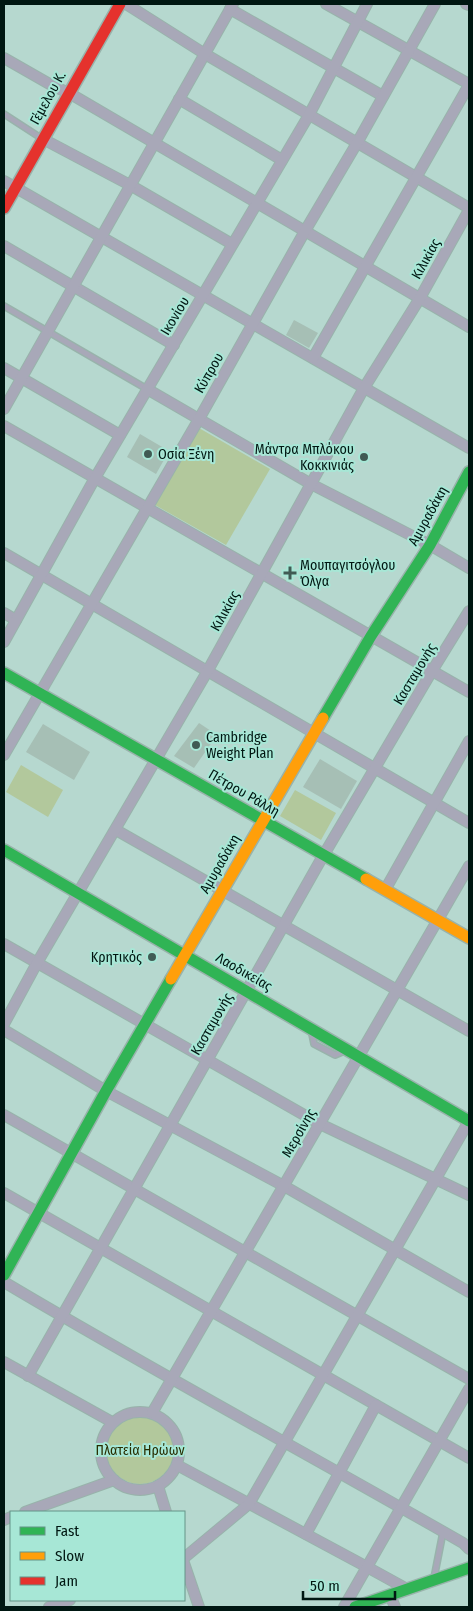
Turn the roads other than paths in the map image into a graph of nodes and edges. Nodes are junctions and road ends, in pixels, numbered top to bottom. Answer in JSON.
{"nodes":[{"id":1,"x":120,"y":4,"type":"edge"},
{"id":2,"x":126,"y":4,"type":"edge"},
{"id":3,"x":326,"y":4,"type":"edge"},
{"id":4,"x":367,"y":4,"type":"edge"},
{"id":5,"x":435,"y":4,"type":"edge"},
{"id":6,"x":231,"y":6,"type":"edge"},
{"id":7,"x":357,"y":21,"type":"junction"},
{"id":8,"x":408,"y":50,"type":"junction"},
{"id":9,"x":204,"y":54,"type":"junction"},
{"id":10,"x":4,"y":58,"type":"edge"},
{"id":11,"x":333,"y":67,"type":"junction"},
{"id":12,"x":469,"y":84,"type":"edge"},
{"id":13,"x":68,"y":92,"type":"junction"},
{"id":14,"x":383,"y":96,"type":"junction"},
{"id":15,"x":179,"y":99,"type":"junction"},
{"id":16,"x":4,"y":114,"type":"edge"},
{"id":17,"x":309,"y":115,"type":"junction"},
{"id":18,"x":43,"y":139,"type":"junction"},
{"id":19,"x":154,"y":143,"type":"junction"},
{"id":20,"x":358,"y":143,"type":"junction"},
{"id":21,"x":282,"y":160,"type":"junction"},
{"id":22,"x":416,"y":177,"type":"junction"},
{"id":23,"x":4,"y":181,"type":"edge"},
{"id":24,"x":130,"y":185,"type":"junction"},
{"id":25,"x":15,"y":188,"type":"junction"},
{"id":26,"x":256,"y":202,"type":"junction"},
{"id":27,"x":4,"y":208,"type":"edge"},
{"id":28,"x":469,"y":209,"type":"edge"},
{"id":29,"x":305,"y":231,"type":"junction"},
{"id":30,"x":101,"y":237,"type":"junction"},
{"id":31,"x":232,"y":244,"type":"junction"},
{"id":32,"x":4,"y":246,"type":"edge"},
{"id":33,"x":365,"y":266,"type":"junction"},
{"id":34,"x":73,"y":287,"type":"junction"},
{"id":35,"x":203,"y":296,"type":"junction"},
{"id":36,"x":420,"y":298,"type":"junction"},
{"id":37,"x":4,"y":306,"type":"edge"},
{"id":38,"x":253,"y":324,"type":"junction"},
{"id":39,"x":469,"y":327,"type":"edge"},
{"id":40,"x":48,"y":332,"type":"junction"},
{"id":41,"x":174,"y":345,"type":"junction"},
{"id":42,"x":313,"y":358,"type":"junction"},
{"id":43,"x":4,"y":368,"type":"edge"},
{"id":44,"x":22,"y":378,"type":"junction"},
{"id":45,"x":364,"y":388,"type":"junction"},
{"id":46,"x":147,"y":390,"type":"junction"},
{"id":47,"x":4,"y":409,"type":"edge"},
{"id":48,"x":199,"y":419,"type":"junction"},
{"id":49,"x":4,"y":426,"type":"edge"},
{"id":50,"x":120,"y":435,"type":"junction"},
{"id":51,"x":469,"y":448,"type":"edge"},
{"id":52,"x":469,"y":472,"type":"edge"},
{"id":53,"x":95,"y":478,"type":"junction"},
{"id":54,"x":311,"y":484,"type":"junction"},
{"id":55,"x":147,"y":508,"type":"junction"},
{"id":56,"x":430,"y":545,"type":"junction"},
{"id":57,"x":4,"y":553,"type":"edge"},
{"id":58,"x":469,"y":568,"type":"edge"},
{"id":59,"x":262,"y":573,"type":"junction"},
{"id":60,"x":42,"y":575,"type":"junction"},
{"id":61,"x":90,"y":604,"type":"junction"},
{"id":62,"x":469,"y":611,"type":"edge"},
{"id":63,"x":4,"y":613,"type":"edge"},
{"id":64,"x":16,"y":620,"type":"junction"},
{"id":65,"x":372,"y":636,"type":"junction"},
{"id":66,"x":4,"y":642,"type":"edge"},
{"id":67,"x":432,"y":670,"type":"junction"},
{"id":68,"x":207,"y":672,"type":"junction"},
{"id":69,"x":4,"y":673,"type":"edge"},
{"id":70,"x":469,"y":692,"type":"edge"},
{"id":71,"x":39,"y":693,"type":"junction"},
{"id":72,"x":314,"y":733,"type":"junction"},
{"id":73,"x":469,"y":741,"type":"edge"},
{"id":74,"x":4,"y":755,"type":"edge"},
{"id":75,"x":156,"y":759,"type":"junction"},
{"id":76,"x":376,"y":769,"type":"junction"},
{"id":77,"x":435,"y":804,"type":"junction"},
{"id":78,"x":263,"y":820,"type":"junction"},
{"id":79,"x":469,"y":823,"type":"edge"},
{"id":80,"x":116,"y":830,"type":"junction"},
{"id":81,"x":4,"y":850,"type":"edge"},
{"id":82,"x":324,"y":856,"type":"junction"},
{"id":83,"x":469,"y":866,"type":"edge"},
{"id":84,"x":223,"y":890,"type":"junction"},
{"id":85,"x":385,"y":890,"type":"junction"},
{"id":86,"x":78,"y":893,"type":"junction"},
{"id":87,"x":438,"y":920,"type":"junction"},
{"id":88,"x":285,"y":925,"type":"junction"},
{"id":89,"x":469,"y":938,"type":"edge"},
{"id":90,"x":4,"y":944,"type":"edge"},
{"id":91,"x":185,"y":955,"type":"junction"},
{"id":92,"x":37,"y":963,"type":"junction"},
{"id":93,"x":398,"y":990,"type":"junction"},
{"id":94,"x":246,"y":991,"type":"junction"},
{"id":95,"x":4,"y":1024,"type":"edge"},
{"id":96,"x":146,"y":1024,"type":"junction"},
{"id":97,"x":4,"y":1030,"type":"edge"},
{"id":98,"x":469,"y":1031,"type":"edge"},
{"id":99,"x":359,"y":1057,"type":"junction"},
{"id":100,"x":207,"y":1060,"type":"junction"},
{"id":101,"x":106,"y":1091,"type":"junction"},
{"id":102,"x":4,"y":1115,"type":"edge"},
{"id":103,"x":469,"y":1121,"type":"edge"},
{"id":104,"x":320,"y":1124,"type":"junction"},
{"id":105,"x":171,"y":1125,"type":"junction"},
{"id":106,"x":72,"y":1154,"type":"junction"},
{"id":107,"x":436,"y":1179,"type":"junction"},
{"id":108,"x":284,"y":1186,"type":"junction"},
{"id":109,"x":134,"y":1189,"type":"junction"},
{"id":110,"x":4,"y":1193,"type":"edge"},
{"id":111,"x":469,"y":1195,"type":"edge"},
{"id":112,"x":38,"y":1213,"type":"junction"},
{"id":113,"x":101,"y":1249,"type":"junction"},
{"id":114,"x":396,"y":1249,"type":"junction"},
{"id":115,"x":246,"y":1252,"type":"junction"},
{"id":116,"x":4,"y":1275,"type":"edge"},
{"id":117,"x":4,"y":1282,"type":"edge"},
{"id":118,"x":469,"y":1292,"type":"edge"},
{"id":119,"x":212,"y":1311,"type":"junction"},
{"id":120,"x":357,"y":1316,"type":"junction"},
{"id":121,"x":62,"y":1317,"type":"junction"},
{"id":122,"x":4,"y":1362,"type":"edge"},
{"id":123,"x":323,"y":1375,"type":"junction"},
{"id":124,"x":28,"y":1376,"type":"junction"},
{"id":125,"x":172,"y":1379,"type":"junction"},
{"id":126,"x":469,"y":1380,"type":"edge"},
{"id":127,"x":469,"y":1389,"type":"edge"},
{"id":128,"x":376,"y":1405,"type":"junction"},
{"id":129,"x":152,"y":1413,"type":"junction"},
{"id":130,"x":112,"y":1422,"type":"junction"},
{"id":131,"x":439,"y":1441,"type":"junction"},
{"id":132,"x":284,"y":1442,"type":"junction"},
{"id":133,"x":469,"y":1458,"type":"edge"},
{"id":134,"x":176,"y":1465,"type":"junction"},
{"id":135,"x":339,"y":1473,"type":"junction"},
{"id":136,"x":114,"y":1480,"type":"junction"},
{"id":137,"x":158,"y":1486,"type":"junction"},
{"id":138,"x":249,"y":1504,"type":"junction"},
{"id":139,"x":401,"y":1508,"type":"junction"},
{"id":140,"x":28,"y":1511,"type":"edge"},
{"id":141,"x":166,"y":1511,"type":"edge"},
{"id":142,"x":444,"y":1532,"type":"junction"},
{"id":143,"x":306,"y":1534,"type":"junction"},
{"id":144,"x":469,"y":1549,"type":"edge"},
{"id":145,"x":185,"y":1557,"type":"edge"},
{"id":146,"x":185,"y":1566,"type":"edge"},
{"id":147,"x":367,"y":1567,"type":"junction"},
{"id":148,"x":469,"y":1568,"type":"edge"},
{"id":149,"x":434,"y":1580,"type":"junction"},
{"id":150,"x":407,"y":1589,"type":"junction"},
{"id":151,"x":390,"y":1595,"type":"junction"},
{"id":152,"x":67,"y":1601,"type":"edge"},
{"id":153,"x":49,"y":1607,"type":"edge"},
{"id":154,"x":199,"y":1607,"type":"edge"},
{"id":155,"x":344,"y":1607,"type":"edge"},
{"id":156,"x":355,"y":1607,"type":"edge"},
{"id":157,"x":395,"y":1607,"type":"edge"}],
"edges":[{"from":1,"to":13,"type":"main road","name":"Γέμελου Κ."},
{"from":2,"to":9,"type":"street"},
{"from":3,"to":7,"type":"street"},
{"from":4,"to":7,"type":"street","name":"Ικονίου"},
{"from":5,"to":8,"type":"street","name":"Κύπρου"},
{"from":6,"to":9,"type":"street"},
{"from":6,"to":11,"type":"street"},
{"from":7,"to":8,"type":"street"},
{"from":7,"to":11,"type":"street","name":"Ικονίου"},
{"from":8,"to":12,"type":"street"},
{"from":8,"to":14,"type":"street","name":"Κύπρου"},
{"from":9,"to":15,"type":"street"},
{"from":9,"to":17,"type":"street"},
{"from":10,"to":13,"type":"street"},
{"from":11,"to":14,"type":"street"},
{"from":11,"to":17,"type":"street","name":"Ικονίου"},
{"from":12,"to":22,"type":"street"},
{"from":13,"to":18,"type":"main road","name":"Γέμελου Κ."},
{"from":13,"to":19,"type":"street"},
{"from":14,"to":20,"type":"street","name":"Κύπρου"},
{"from":15,"to":19,"type":"street"},
{"from":15,"to":21,"type":"street"},
{"from":16,"to":18,"type":"lane"},
{"from":17,"to":20,"type":"street"},
{"from":17,"to":21,"type":"street","name":"Ικονίου"},
{"from":18,"to":24,"type":"street"},
{"from":18,"to":25,"type":"main road","name":"Γέμελου Κ."},
{"from":19,"to":24,"type":"street"},
{"from":19,"to":26,"type":"street"},
{"from":20,"to":22,"type":"street"},
{"from":20,"to":29,"type":"street","name":"Κύπρου"},
{"from":21,"to":26,"type":"street","name":"Ικονίου"},
{"from":22,"to":28,"type":"street"},
{"from":22,"to":33,"type":"street"},
{"from":23,"to":25,"type":"street"},
{"from":24,"to":30,"type":"street"},
{"from":24,"to":31,"type":"street"},
{"from":25,"to":27,"type":"main road","name":"Γέμελου Κ."},
{"from":25,"to":30,"type":"street"},
{"from":26,"to":29,"type":"street"},
{"from":26,"to":31,"type":"street","name":"Ικονίου"},
{"from":28,"to":36,"type":"street","name":"Κιλικίας"},
{"from":29,"to":33,"type":"street"},
{"from":29,"to":38,"type":"street","name":"Κύπρου"},
{"from":30,"to":34,"type":"street"},
{"from":30,"to":35,"type":"street"},
{"from":31,"to":35,"type":"street","name":"Ικονίου"},
{"from":32,"to":34,"type":"street"},
{"from":33,"to":36,"type":"street"},
{"from":33,"to":42,"type":"street"},
{"from":34,"to":40,"type":"street"},
{"from":34,"to":41,"type":"street"},
{"from":35,"to":38,"type":"street"},
{"from":35,"to":41,"type":"street","name":"Ικονίου"},
{"from":36,"to":39,"type":"street"},
{"from":36,"to":45,"type":"street","name":"Κιλικίας"},
{"from":37,"to":40,"type":"lane"},
{"from":38,"to":42,"type":"street"},
{"from":38,"to":48,"type":"street","name":"Κύπρου"},
{"from":40,"to":44,"type":"street"},
{"from":40,"to":46,"type":"lane"},
{"from":41,"to":46,"type":"street","name":"Ικονίου"},
{"from":42,"to":45,"type":"street"},
{"from":43,"to":44,"type":"street"},
{"from":44,"to":47,"type":"street"},
{"from":44,"to":50,"type":"street"},
{"from":45,"to":51,"type":"street"},
{"from":45,"to":54,"type":"street","name":"Κιλικίας"},
{"from":46,"to":48,"type":"street"},
{"from":46,"to":50,"type":"street","name":"Ικονίου"},
{"from":48,"to":54,"type":"street"},
{"from":48,"to":55,"type":"street","name":"Κύπρου"},
{"from":49,"to":53,"type":"street"},
{"from":50,"to":53,"type":"street","name":"Ικονίου"},
{"from":52,"to":56,"type":"main road","name":"Αμυραδάκη"},
{"from":53,"to":55,"type":"street"},
{"from":53,"to":60,"type":"street","name":"Ικονίου"},
{"from":54,"to":56,"type":"street"},
{"from":54,"to":59,"type":"street","name":"Κιλικίας"},
{"from":55,"to":59,"type":"street"},
{"from":55,"to":61,"type":"street","name":"Κύπρου"},
{"from":56,"to":58,"type":"street"},
{"from":56,"to":65,"type":"main road","name":"Αμυραδάκη"},
{"from":57,"to":60,"type":"street"},
{"from":59,"to":65,"type":"street"},
{"from":59,"to":68,"type":"street","name":"Κιλικίας"},
{"from":60,"to":61,"type":"street"},
{"from":60,"to":64,"type":"street","name":"Ικονίου"},
{"from":61,"to":68,"type":"street"},
{"from":61,"to":71,"type":"street","name":"Κύπρου"},
{"from":62,"to":67,"type":"street","name":"Κασταμονής"},
{"from":63,"to":64,"type":"street"},
{"from":64,"to":66,"type":"street","name":"Ικονίου"},
{"from":65,"to":67,"type":"street"},
{"from":65,"to":72,"type":"main road","name":"Αμυραδάκη"},
{"from":67,"to":70,"type":"street"},
{"from":67,"to":76,"type":"street","name":"Κασταμονής"},
{"from":68,"to":72,"type":"street"},
{"from":68,"to":75,"type":"street","name":"Κιλικίας"},
{"from":69,"to":71,"type":"main road","name":"Πέτρου Ράλλη"},
{"from":71,"to":74,"type":"street","name":"Κύπρου"},
{"from":71,"to":75,"type":"main road","name":"Πέτρου Ράλλη"},
{"from":72,"to":76,"type":"street"},
{"from":72,"to":78,"type":"main road","name":"Αμυραδάκη"},
{"from":73,"to":77,"type":"street"},
{"from":75,"to":78,"type":"main road","name":"Πέτρου Ράλλη"},
{"from":75,"to":80,"type":"street","name":"Κιλικίας"},
{"from":76,"to":77,"type":"street"},
{"from":76,"to":82,"type":"street","name":"Κασταμονής"},
{"from":77,"to":79,"type":"street"},
{"from":77,"to":85,"type":"street"},
{"from":78,"to":82,"type":"main road","name":"Πέτρου Ράλλη"},
{"from":78,"to":84,"type":"main road","name":"Αμυραδάκη"},
{"from":80,"to":84,"type":"street"},
{"from":80,"to":86,"type":"street","name":"Κιλικίας"},
{"from":81,"to":86,"type":"main road","name":"Λαοδικείας"},
{"from":82,"to":85,"type":"main road","name":"Πέτρου Ράλλη"},
{"from":82,"to":88,"type":"street","name":"Κασταμονής"},
{"from":83,"to":87,"type":"street","name":"Μερσίνης"},
{"from":84,"to":88,"type":"street"},
{"from":84,"to":91,"type":"main road","name":"Αμυραδάκη"},
{"from":85,"to":87,"type":"main road","name":"Πέτρου Ράλλη"},
{"from":86,"to":91,"type":"main road","name":"Λαοδικείας"},
{"from":86,"to":92,"type":"street","name":"Κιλικίας"},
{"from":87,"to":89,"type":"main road","name":"Πέτρου Ράλλη"},
{"from":87,"to":93,"type":"street","name":"Μερσίνης"},
{"from":88,"to":93,"type":"street"},
{"from":88,"to":94,"type":"street","name":"Κασταμονής"},
{"from":90,"to":92,"type":"street"},
{"from":91,"to":94,"type":"main road","name":"Λαοδικείας"},
{"from":91,"to":96,"type":"main road","name":"Αμυραδάκη"},
{"from":92,"to":95,"type":"street","name":"Κιλικίας"},
{"from":92,"to":96,"type":"street"},
{"from":93,"to":98,"type":"street"},
{"from":93,"to":99,"type":"street","name":"Μερσίνης"},
{"from":94,"to":99,"type":"main road","name":"Λαοδικείας"},
{"from":94,"to":100,"type":"street","name":"Κασταμονής"},
{"from":96,"to":100,"type":"street"},
{"from":96,"to":101,"type":"main road","name":"Αμυραδάκη"},
{"from":97,"to":101,"type":"street"},
{"from":99,"to":103,"type":"main road","name":"Λαοδικείας"},
{"from":99,"to":104,"type":"street","name":"Μερσίνης"},
{"from":100,"to":104,"type":"street"},
{"from":100,"to":105,"type":"street","name":"Κασταμονής"},
{"from":101,"to":105,"type":"street"},
{"from":101,"to":106,"type":"main road","name":"Αμυραδάκη"},
{"from":102,"to":106,"type":"street"},
{"from":103,"to":107,"type":"street"},
{"from":104,"to":107,"type":"street"},
{"from":104,"to":108,"type":"street","name":"Μερσίνης"},
{"from":105,"to":108,"type":"street"},
{"from":105,"to":109,"type":"street","name":"Κασταμονής"},
{"from":106,"to":109,"type":"street"},
{"from":106,"to":112,"type":"main road","name":"Αμυραδάκη"},
{"from":107,"to":111,"type":"street"},
{"from":107,"to":114,"type":"street"},
{"from":108,"to":114,"type":"street"},
{"from":108,"to":115,"type":"street","name":"Μερσίνης"},
{"from":109,"to":113,"type":"street","name":"Κασταμονής"},
{"from":109,"to":115,"type":"street"},
{"from":110,"to":112,"type":"street"},
{"from":112,"to":113,"type":"street"},
{"from":112,"to":116,"type":"main road","name":"Αμυραδάκη"},
{"from":113,"to":119,"type":"street"},
{"from":113,"to":121,"type":"street","name":"Κασταμονής"},
{"from":114,"to":118,"type":"street"},
{"from":114,"to":120,"type":"street"},
{"from":115,"to":119,"type":"street","name":"Μερσίνης"},
{"from":115,"to":120,"type":"street"},
{"from":117,"to":121,"type":"street"},
{"from":119,"to":123,"type":"street"},
{"from":119,"to":125,"type":"street","name":"Μερσίνης"},
{"from":120,"to":123,"type":"street"},
{"from":120,"to":126,"type":"street"},
{"from":121,"to":124,"type":"street","name":"Κασταμονής"},
{"from":121,"to":125,"type":"street"},
{"from":122,"to":124,"type":"street"},
{"from":123,"to":128,"type":"street"},
{"from":123,"to":132,"type":"street"},
{"from":124,"to":130,"type":"street"},
{"from":125,"to":129,"type":"street","name":"Μερσίνης"},
{"from":125,"to":132,"type":"street"},
{"from":127,"to":131,"type":"street"},
{"from":128,"to":131,"type":"street"},
{"from":128,"to":135,"type":"street"},
{"from":129,"to":130,"type":"street"},
{"from":129,"to":134,"type":"street"},
{"from":130,"to":136,"type":"street"},
{"from":131,"to":133,"type":"street"},
{"from":131,"to":139,"type":"street"},
{"from":132,"to":135,"type":"street"},
{"from":132,"to":138,"type":"street"},
{"from":134,"to":137,"type":"street"},
{"from":134,"to":138,"type":"street"},
{"from":135,"to":139,"type":"street"},
{"from":135,"to":143,"type":"street"},
{"from":136,"to":137,"type":"street"},
{"from":136,"to":140,"type":"street"},
{"from":137,"to":141,"type":"street"},
{"from":138,"to":143,"type":"street"},
{"from":138,"to":145,"type":"street"},
{"from":139,"to":142,"type":"street"},
{"from":139,"to":147,"type":"street"},
{"from":142,"to":144,"type":"street"},
{"from":142,"to":149,"type":"lane"},
{"from":143,"to":147,"type":"street"},
{"from":146,"to":154,"type":"street"},
{"from":147,"to":150,"type":"street"},
{"from":147,"to":155,"type":"street"},
{"from":148,"to":149,"type":"main road"},
{"from":149,"to":150,"type":"main road"},
{"from":150,"to":151,"type":"main road"},
{"from":151,"to":156,"type":"main road"},
{"from":151,"to":157,"type":"street"},
{"from":152,"to":153,"type":"street"}]}
